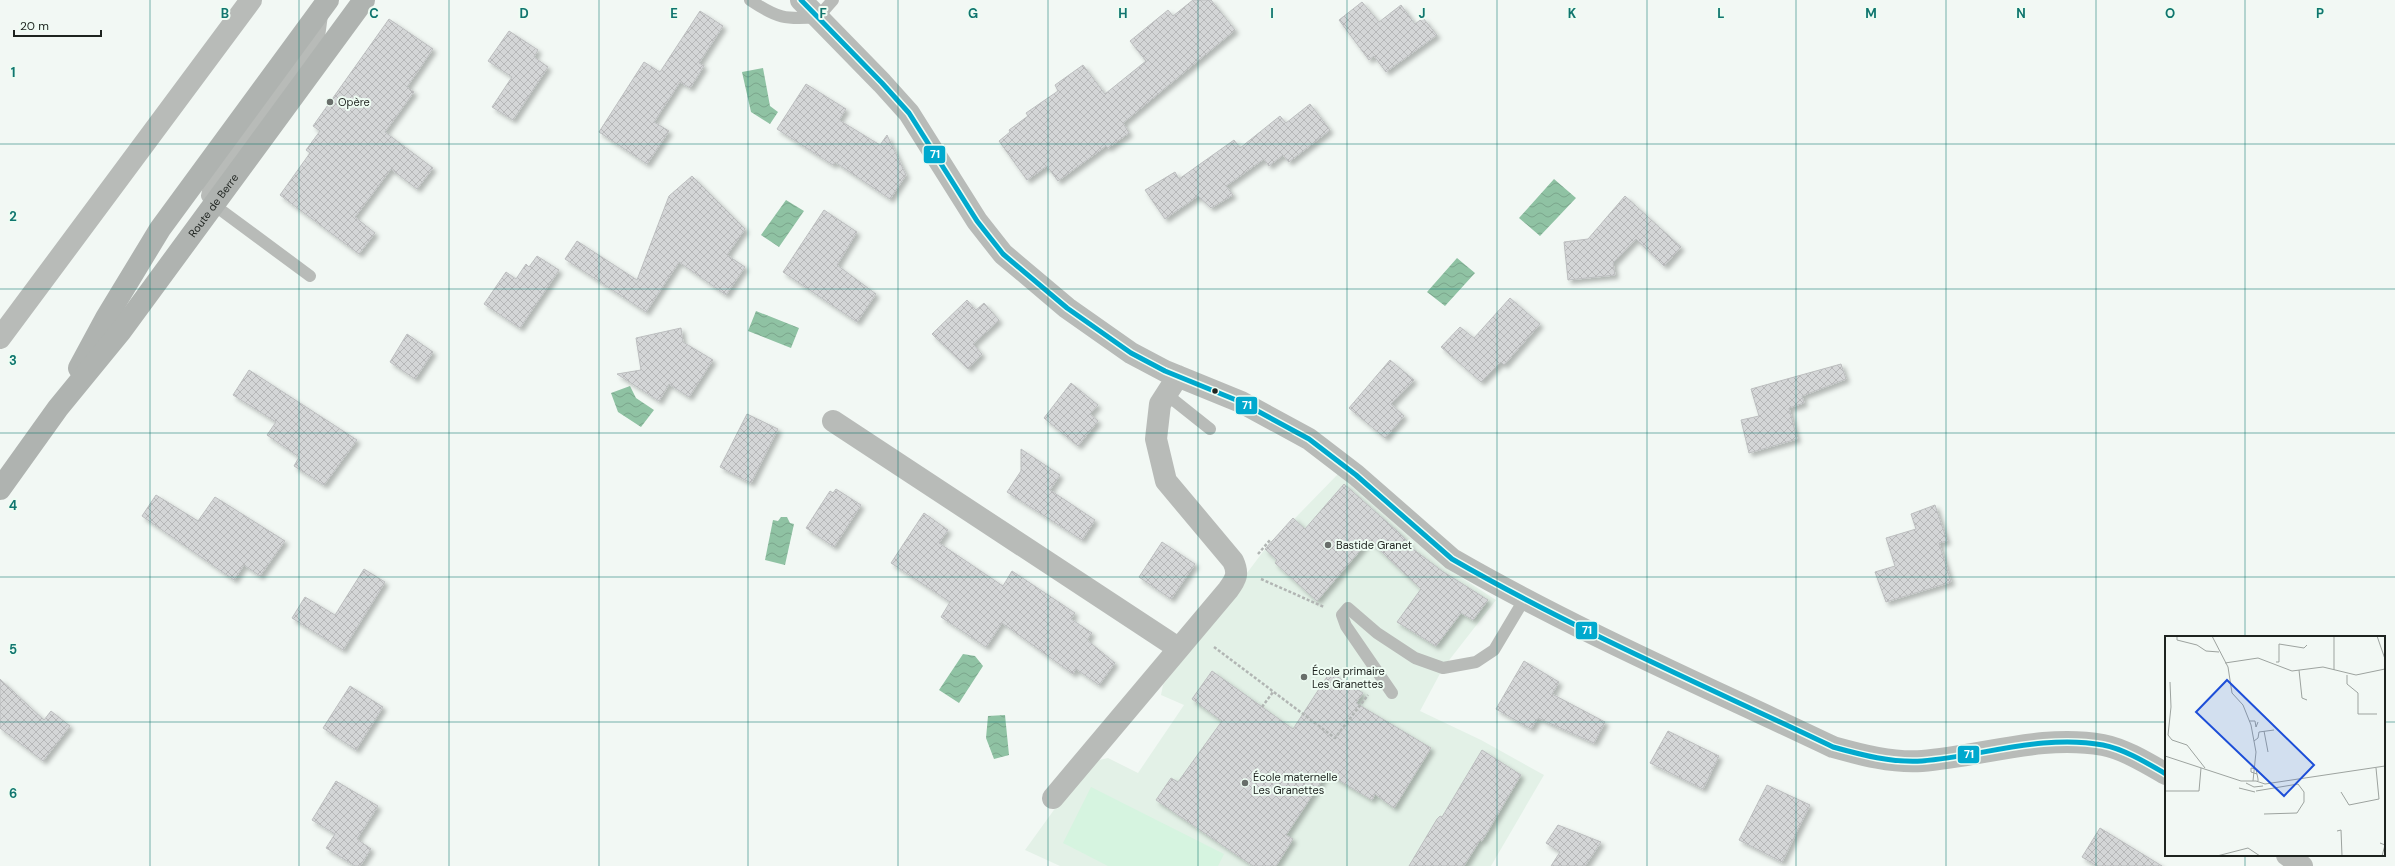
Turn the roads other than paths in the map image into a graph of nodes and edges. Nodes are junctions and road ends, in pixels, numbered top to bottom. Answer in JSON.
{"nodes":[{"id":1,"x":251,"y":0,"type":"edge"},
{"id":2,"x":364,"y":0,"type":"edge"},
{"id":3,"x":750,"y":0,"type":"edge"},
{"id":4,"x":801,"y":0,"type":"edge"},
{"id":5,"x":833,"y":0,"type":"edge"},
{"id":6,"x":326,"y":4,"type":"edge"},
{"id":7,"x":818,"y":17,"type":"junction"},
{"id":8,"x":214,"y":205,"type":"junction"},
{"id":9,"x":310,"y":276,"type":"dead end"},
{"id":10,"x":0,"y":338,"type":"edge"},
{"id":11,"x":1178,"y":376,"type":"junction"},
{"id":12,"x":1166,"y":394,"type":"junction"},
{"id":13,"x":58,"y":408,"type":"junction"},
{"id":14,"x":832,"y":421,"type":"dead end"},
{"id":15,"x":1210,"y":429,"type":"dead end"},
{"id":16,"x":0,"y":489,"type":"edge"},
{"id":17,"x":1525,"y":598,"type":"junction"},
{"id":18,"x":1178,"y":648,"type":"junction"},
{"id":19,"x":1392,"y":693,"type":"dead end"},
{"id":20,"x":2165,"y":773,"type":"edge"},
{"id":21,"x":1053,"y":798,"type":"dead end"},
{"id":22,"x":2288,"y":856,"type":"edge"},
{"id":23,"x":2302,"y":866,"type":"edge"}],
"edges":[{"from":1,"to":10,"type":"street"},
{"from":2,"to":8,"type":"main road","name":"Route de Berre"},
{"from":3,"to":7,"type":"lane"},
{"from":4,"to":7,"type":"street"},
{"from":5,"to":7,"type":"lane"},
{"from":6,"to":8,"type":"lane"},
{"from":6,"to":13,"type":"main road","name":"Route de Berre"},
{"from":7,"to":11,"type":"street"},
{"from":8,"to":9,"type":"lane"},
{"from":8,"to":13,"type":"main road","name":"Route de Berre"},
{"from":11,"to":12,"type":"street"},
{"from":11,"to":17,"type":"street"},
{"from":12,"to":15,"type":"lane"},
{"from":12,"to":18,"type":"street"},
{"from":13,"to":16,"type":"main road","name":"Route de Berre"},
{"from":14,"to":18,"type":"street"},
{"from":17,"to":19,"type":"lane"},
{"from":17,"to":20,"type":"street"},
{"from":18,"to":21,"type":"street"},
{"from":22,"to":23,"type":"street"}]}
